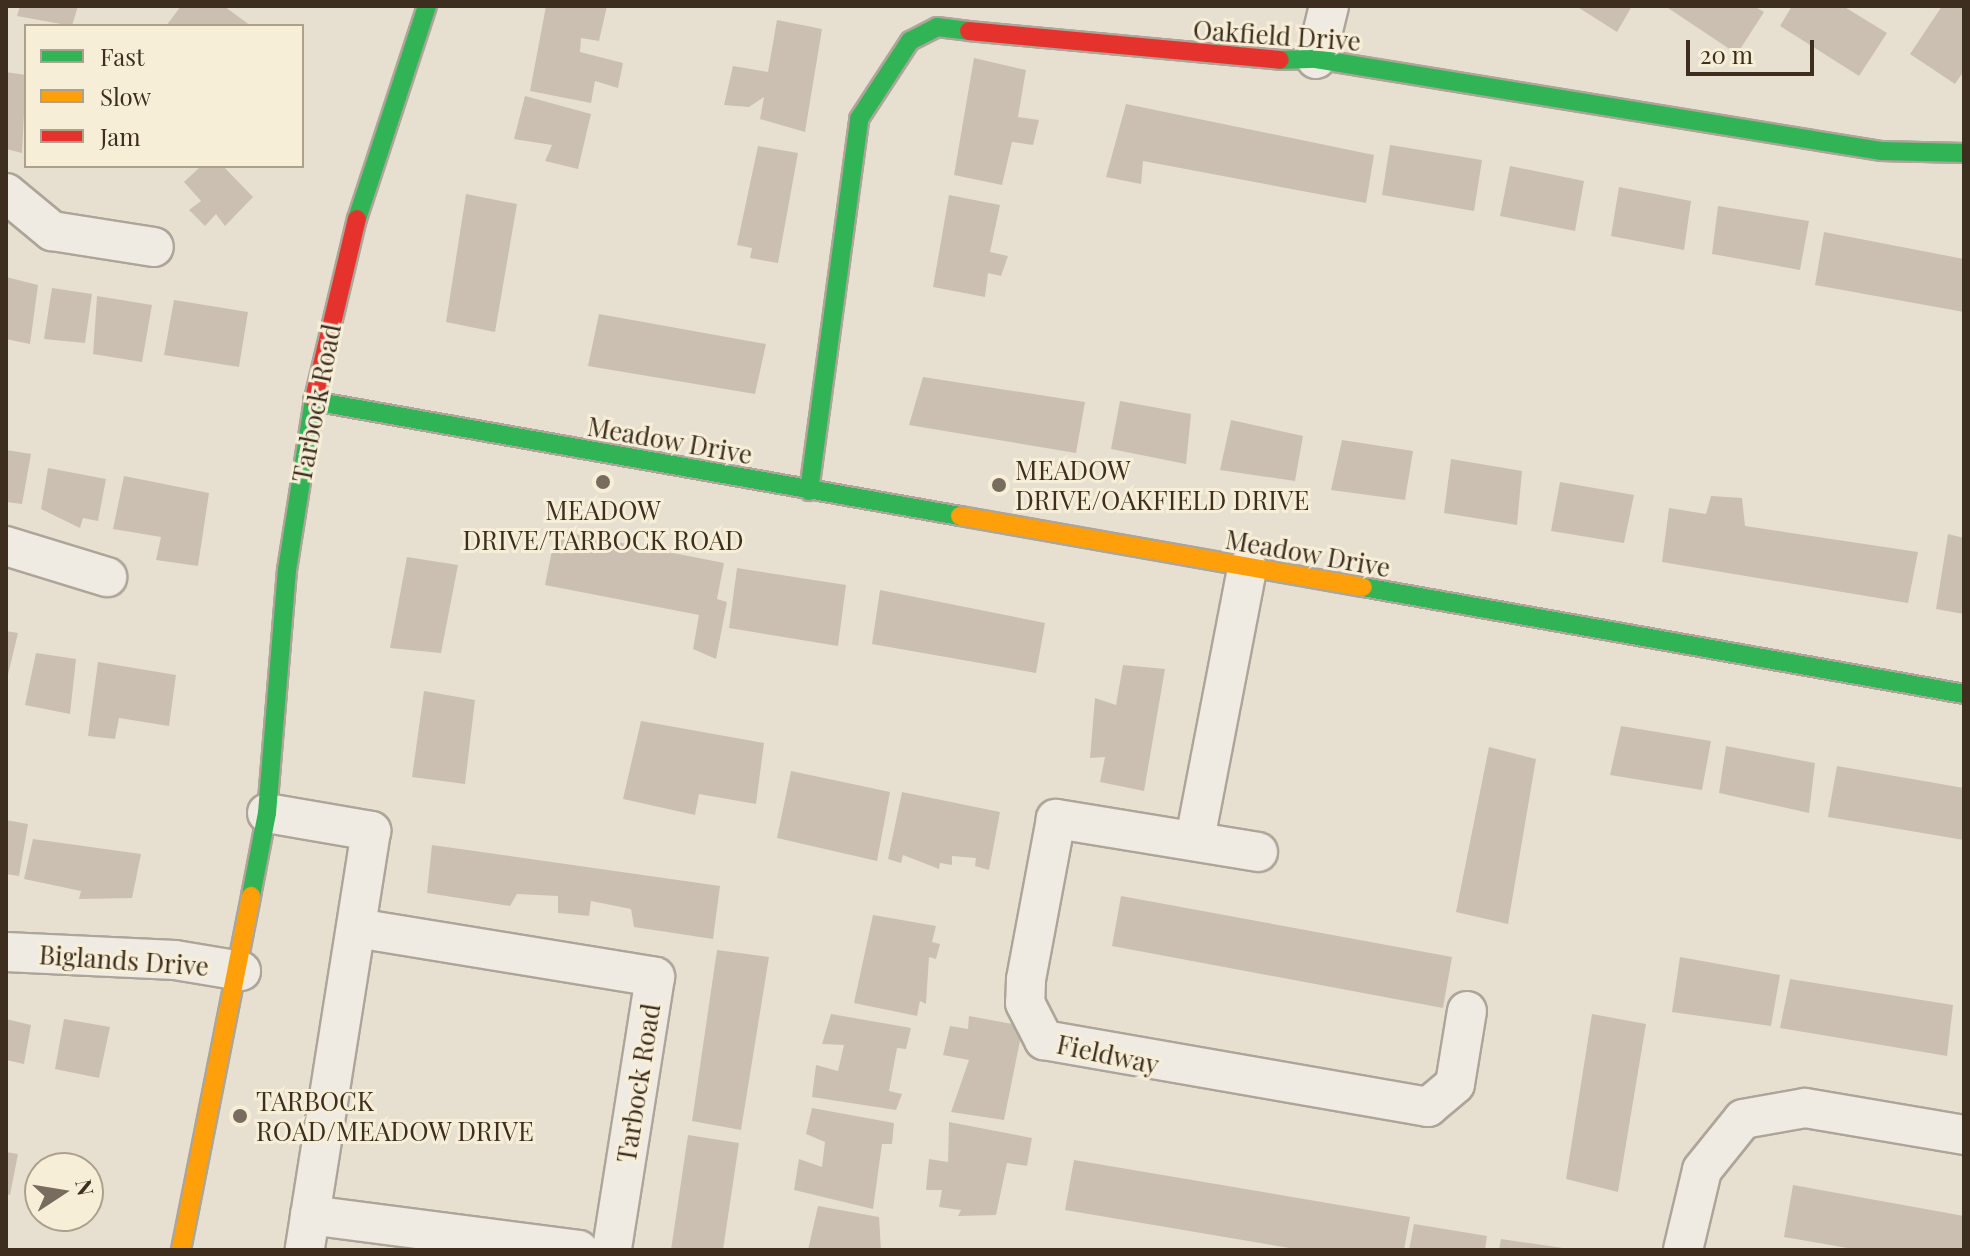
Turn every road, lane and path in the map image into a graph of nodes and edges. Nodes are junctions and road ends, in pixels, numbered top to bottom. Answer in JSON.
{"nodes":[{"id":1,"x":427,"y":6,"type":"edge"},
{"id":2,"x":1329,"y":6,"type":"edge"},
{"id":3,"x":1316,"y":59,"type":"junction"},
{"id":4,"x":1964,"y":153,"type":"edge"},
{"id":5,"x":6,"y":193,"type":"edge"},
{"id":6,"x":154,"y":247,"type":"dead end"},
{"id":7,"x":313,"y":401,"type":"junction"},
{"id":8,"x":809,"y":491,"type":"junction"},
{"id":9,"x":6,"y":546,"type":"edge"},
{"id":10,"x":1247,"y":568,"type":"junction"},
{"id":11,"x":107,"y":577,"type":"dead end"},
{"id":12,"x":1964,"y":694,"type":"edge"},
{"id":13,"x":267,"y":813,"type":"junction"},
{"id":14,"x":1195,"y":839,"type":"junction"},
{"id":15,"x":1258,"y":852,"type":"dead end"},
{"id":16,"x":357,"y":928,"type":"junction"},
{"id":17,"x":6,"y":952,"type":"edge"},
{"id":18,"x":241,"y":971,"type":"junction"},
{"id":19,"x":1467,"y":1011,"type":"dead end"},
{"id":20,"x":1964,"y":1135,"type":"edge"},
{"id":21,"x":307,"y":1232,"type":"edge"},
{"id":22,"x":181,"y":1250,"type":"edge"},
{"id":23,"x":579,"y":1250,"type":"edge"},
{"id":24,"x":612,"y":1250,"type":"edge"},
{"id":25,"x":1683,"y":1250,"type":"edge"}],
"edges":[{"from":1,"to":7,"type":"street","name":"Tarbock Road"},
{"from":2,"to":3,"type":"street"},
{"from":3,"to":4,"type":"street","name":"Oakfield Drive"},
{"from":3,"to":8,"type":"street","name":"Oakfield Drive"},
{"from":5,"to":6,"type":"street"},
{"from":7,"to":8,"type":"street","name":"Meadow Drive"},
{"from":7,"to":13,"type":"street","name":"Tarbock Road"},
{"from":8,"to":10,"type":"street","name":"Meadow Drive"},
{"from":9,"to":11,"type":"street"},
{"from":10,"to":12,"type":"street","name":"Meadow Drive"},
{"from":10,"to":14,"type":"street"},
{"from":13,"to":16,"type":"street"},
{"from":13,"to":18,"type":"street","name":"Tarbock Road"},
{"from":14,"to":15,"type":"street","name":"Fieldway"},
{"from":14,"to":19,"type":"street","name":"Fieldway"},
{"from":16,"to":21,"type":"street"},
{"from":16,"to":24,"type":"street","name":"Tarbock Road"},
{"from":17,"to":18,"type":"street","name":"Biglands Drive"},
{"from":18,"to":22,"type":"street","name":"Tarbock Road"},
{"from":20,"to":25,"type":"street"},
{"from":21,"to":23,"type":"street"}]}
